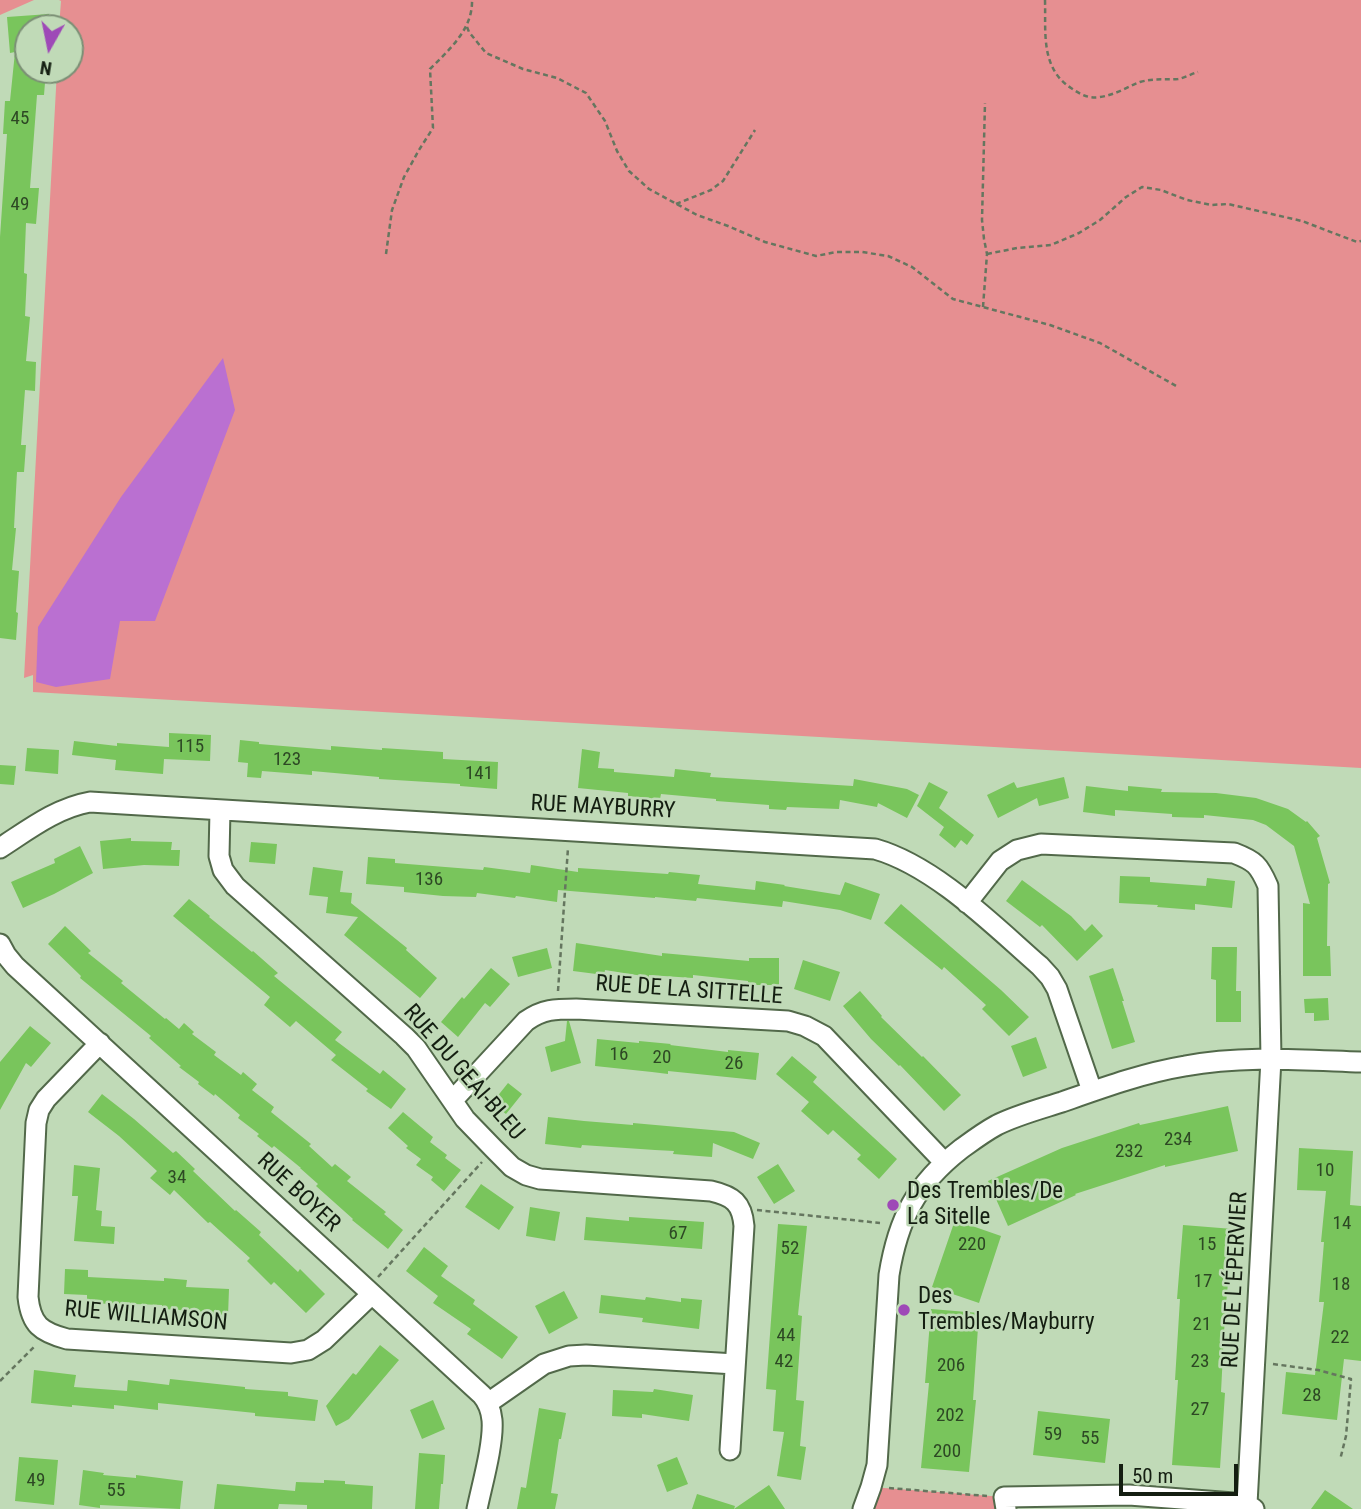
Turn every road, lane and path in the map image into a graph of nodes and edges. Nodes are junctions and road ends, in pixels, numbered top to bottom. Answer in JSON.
{"nodes":[{"id":1,"x":472,"y":0,"type":"edge"},
{"id":2,"x":1045,"y":0,"type":"edge"},
{"id":3,"x":467,"y":27,"type":"junction"},
{"id":4,"x":1198,"y":72,"type":"dead end"},
{"id":5,"x":985,"y":103,"type":"dead end"},
{"id":6,"x":755,"y":130,"type":"dead end"},
{"id":7,"x":676,"y":204,"type":"junction"},
{"id":8,"x":1361,"y":241,"type":"edge"},
{"id":9,"x":386,"y":254,"type":"dead end"},
{"id":10,"x":986,"y":254,"type":"junction"},
{"id":11,"x":983,"y":307,"type":"junction"},
{"id":12,"x":1178,"y":387,"type":"dead end"},
{"id":13,"x":220,"y":810,"type":"junction"},
{"id":14,"x":569,"y":830,"type":"junction"},
{"id":15,"x":0,"y":848,"type":"edge"},
{"id":16,"x":967,"y":903,"type":"junction"},
{"id":17,"x":0,"y":943,"type":"edge"},
{"id":18,"x":556,"y":1009,"type":"junction"},
{"id":19,"x":100,"y":1044,"type":"junction"},
{"id":20,"x":1271,"y":1059,"type":"junction"},
{"id":21,"x":1361,"y":1062,"type":"edge"},
{"id":22,"x":1093,"y":1091,"type":"junction"},
{"id":23,"x":453,"y":1100,"type":"junction"},
{"id":24,"x":494,"y":1149,"type":"junction"},
{"id":25,"x":944,"y":1162,"type":"junction"},
{"id":26,"x":750,"y":1210,"type":"dead end"},
{"id":27,"x":880,"y":1223,"type":"dead end"},
{"id":28,"x":369,"y":1292,"type":"junction"},
{"id":29,"x":48,"y":1333,"type":"junction"},
{"id":30,"x":1256,"y":1362,"type":"junction"},
{"id":31,"x":735,"y":1364,"type":"junction"},
{"id":32,"x":0,"y":1381,"type":"edge"},
{"id":33,"x":488,"y":1402,"type":"junction"},
{"id":34,"x":730,"y":1450,"type":"dead end"},
{"id":35,"x":1340,"y":1460,"type":"dead end"},
{"id":36,"x":872,"y":1487,"type":"junction"},
{"id":37,"x":1005,"y":1503,"type":"edge"},
{"id":38,"x":1251,"y":1506,"type":"edge"},
{"id":39,"x":477,"y":1509,"type":"edge"},
{"id":40,"x":863,"y":1509,"type":"edge"}],
"edges":[{"from":1,"to":3,"type":"path"},
{"from":2,"to":4,"type":"path"},
{"from":3,"to":7,"type":"path"},
{"from":3,"to":9,"type":"path"},
{"from":5,"to":10,"type":"path"},
{"from":6,"to":7,"type":"path"},
{"from":7,"to":11,"type":"path"},
{"from":8,"to":10,"type":"path"},
{"from":10,"to":11,"type":"path"},
{"from":11,"to":12,"type":"path"},
{"from":13,"to":14,"type":"street","name":"RUE MAYBURRY"},
{"from":13,"to":15,"type":"street","name":"RUE MAYBURRY"},
{"from":13,"to":23,"type":"street","name":"RUE DU GEAI-BLEU"},
{"from":14,"to":16,"type":"street","name":"RUE MAYBURRY"},
{"from":14,"to":18,"type":"path"},
{"from":16,"to":20,"type":"street","name":"RUE DE L'ÉPERVIER"},
{"from":16,"to":22,"type":"street","name":"RUE MAYBURRY"},
{"from":17,"to":19,"type":"street","name":"RUE BOYER"},
{"from":18,"to":23,"type":"street","name":"RUE DE LA SITTELLE"},
{"from":18,"to":25,"type":"street","name":"RUE DE LA SITTELLE"},
{"from":19,"to":28,"type":"street","name":"RUE BOYER"},
{"from":19,"to":29,"type":"street","name":"RUE WILLIAMSON"},
{"from":20,"to":21,"type":"street"},
{"from":20,"to":22,"type":"street"},
{"from":20,"to":30,"type":"street","name":"RUE DE L'ÉPERVIER"},
{"from":22,"to":25,"type":"street"},
{"from":23,"to":24,"type":"street","name":"RUE DU GEAI-BLEU"},
{"from":24,"to":28,"type":"path"},
{"from":24,"to":31,"type":"street","name":"RUE DU GEAI-BLEU"},
{"from":25,"to":36,"type":"street"},
{"from":26,"to":27,"type":"path"},
{"from":28,"to":29,"type":"street","name":"RUE WILLIAMSON"},
{"from":28,"to":33,"type":"street","name":"RUE BOYER"},
{"from":29,"to":32,"type":"path"},
{"from":30,"to":35,"type":"path"},
{"from":30,"to":38,"type":"street","name":"RUE DE L'ÉPERVIER"},
{"from":31,"to":33,"type":"street"},
{"from":31,"to":34,"type":"street","name":"RUE DU GEAI-BLEU"},
{"from":33,"to":39,"type":"street"},
{"from":36,"to":37,"type":"path"},
{"from":36,"to":40,"type":"street"},
{"from":37,"to":38,"type":"street"}]}
